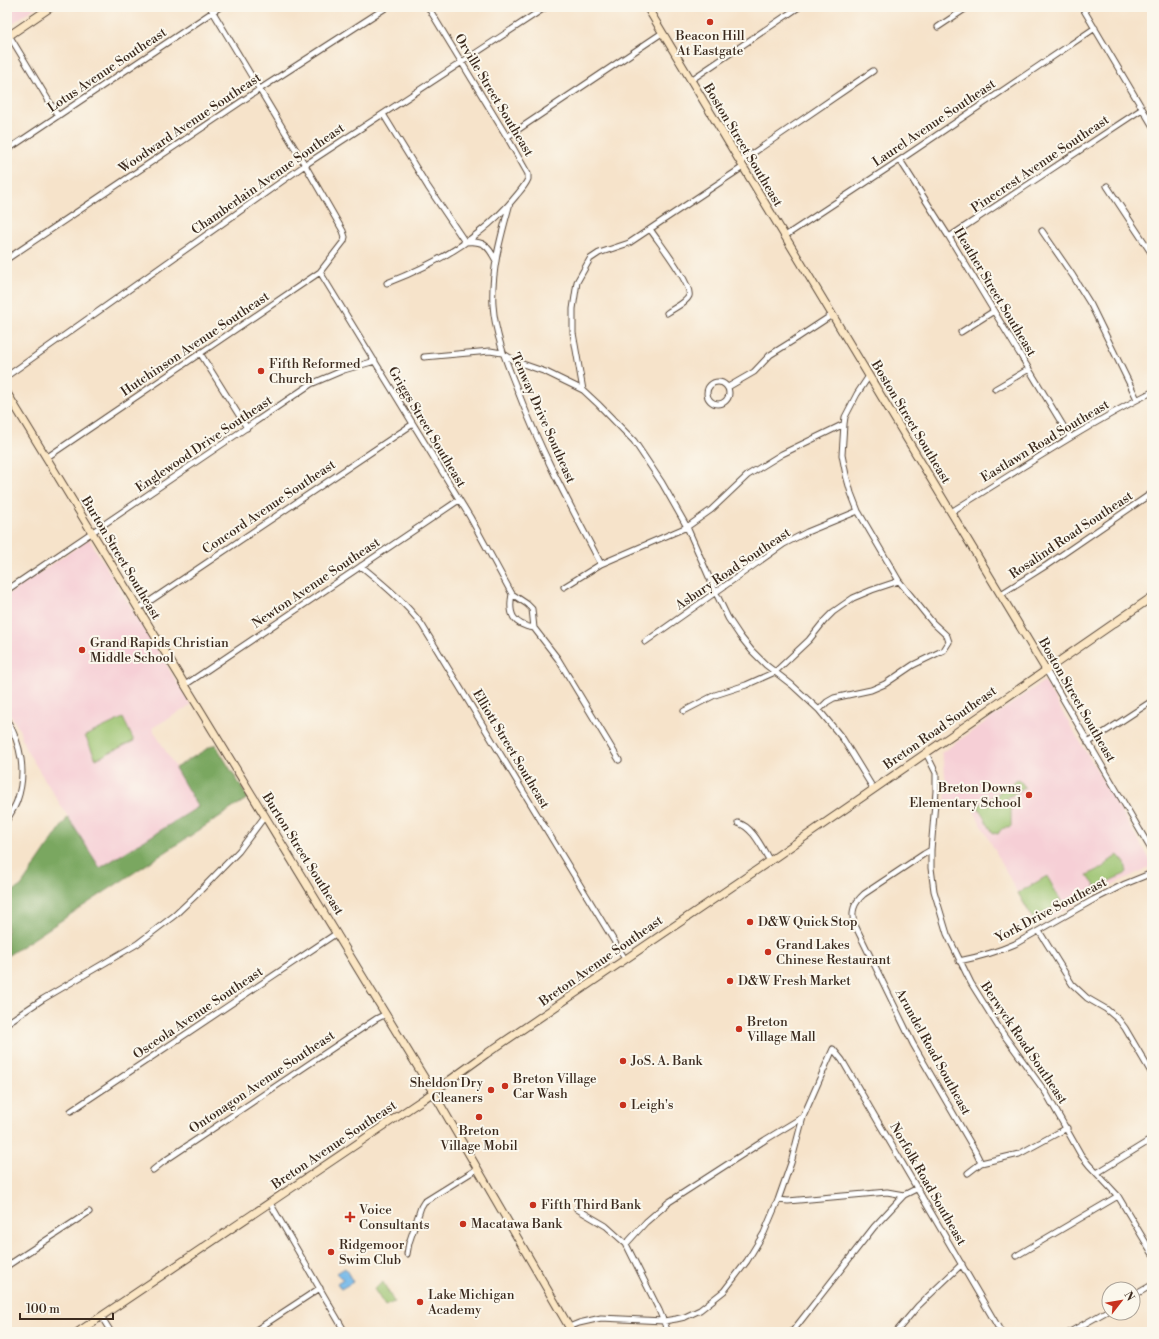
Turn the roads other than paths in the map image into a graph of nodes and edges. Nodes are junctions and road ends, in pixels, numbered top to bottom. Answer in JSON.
{"nodes":[{"id":1,"x":50,"y":7,"type":"edge"},
{"id":2,"x":220,"y":7,"type":"edge"},
{"id":3,"x":387,"y":7,"type":"edge"},
{"id":4,"x":428,"y":7,"type":"edge"},
{"id":5,"x":546,"y":7,"type":"edge"},
{"id":6,"x":647,"y":7,"type":"edge"},
{"id":7,"x":799,"y":7,"type":"edge"},
{"id":8,"x":968,"y":7,"type":"edge"},
{"id":9,"x":1082,"y":7,"type":"edge"},
{"id":10,"x":211,"y":9,"type":"edge"},
{"id":11,"x":938,"y":27,"type":"dead end"},
{"id":12,"x":1095,"y":28,"type":"junction"},
{"id":13,"x":662,"y":32,"type":"junction"},
{"id":14,"x":8,"y":36,"type":"edge"},
{"id":15,"x":462,"y":62,"type":"junction"},
{"id":16,"x":873,"y":72,"type":"dead end"},
{"id":17,"x":690,"y":80,"type":"junction"},
{"id":18,"x":260,"y":89,"type":"junction"},
{"id":19,"x":1142,"y":108,"type":"junction"},
{"id":20,"x":383,"y":114,"type":"junction"},
{"id":21,"x":58,"y":116,"type":"junction"},
{"id":22,"x":1152,"y":125,"type":"edge"},
{"id":23,"x":507,"y":137,"type":"junction"},
{"id":24,"x":7,"y":150,"type":"edge"},
{"id":25,"x":900,"y":160,"type":"junction"},
{"id":26,"x":305,"y":165,"type":"junction"},
{"id":27,"x":742,"y":165,"type":"junction"},
{"id":28,"x":1106,"y":186,"type":"dead end"},
{"id":29,"x":510,"y":203,"type":"junction"},
{"id":30,"x":650,"y":229,"type":"junction"},
{"id":31,"x":1042,"y":231,"type":"dead end"},
{"id":32,"x":785,"y":236,"type":"junction"},
{"id":33,"x":949,"y":237,"type":"junction"},
{"id":34,"x":465,"y":242,"type":"junction"},
{"id":35,"x":1152,"y":254,"type":"edge"},
{"id":36,"x":7,"y":259,"type":"edge"},
{"id":37,"x":496,"y":261,"type":"junction"},
{"id":38,"x":320,"y":272,"type":"junction"},
{"id":39,"x":386,"y":283,"type":"dead end"},
{"id":40,"x":994,"y":311,"type":"junction"},
{"id":41,"x":667,"y":313,"type":"dead end"},
{"id":42,"x":832,"y":315,"type":"junction"},
{"id":43,"x":961,"y":332,"type":"dead end"},
{"id":44,"x":200,"y":353,"type":"junction"},
{"id":45,"x":502,"y":353,"type":"junction"},
{"id":46,"x":424,"y":357,"type":"dead end"},
{"id":47,"x":375,"y":361,"type":"junction"},
{"id":48,"x":1029,"y":369,"type":"junction"},
{"id":49,"x":7,"y":376,"type":"edge"},
{"id":50,"x":869,"y":376,"type":"junction"},
{"id":51,"x":728,"y":387,"type":"junction"},
{"id":52,"x":583,"y":390,"type":"junction"},
{"id":53,"x":995,"y":390,"type":"dead end"},
{"id":54,"x":1152,"y":392,"type":"edge"},
{"id":55,"x":7,"y":393,"type":"edge"},
{"id":56,"x":1137,"y":399,"type":"junction"},
{"id":57,"x":413,"y":424,"type":"junction"},
{"id":58,"x":844,"y":424,"type":"junction"},
{"id":59,"x":247,"y":428,"type":"junction"},
{"id":60,"x":1070,"y":437,"type":"junction"},
{"id":61,"x":46,"y":458,"type":"junction"},
{"id":62,"x":1152,"y":493,"type":"edge"},
{"id":63,"x":459,"y":500,"type":"junction"},
{"id":64,"x":858,"y":511,"type":"junction"},
{"id":65,"x":951,"y":512,"type":"junction"},
{"id":66,"x":686,"y":527,"type":"junction"},
{"id":67,"x":92,"y":533,"type":"junction"},
{"id":68,"x":601,"y":564,"type":"junction"},
{"id":69,"x":361,"y":566,"type":"junction"},
{"id":70,"x":899,"y":581,"type":"junction"},
{"id":71,"x":564,"y":587,"type":"dead end"},
{"id":72,"x":7,"y":590,"type":"edge"},
{"id":73,"x":716,"y":593,"type":"junction"},
{"id":74,"x":512,"y":594,"type":"junction"},
{"id":75,"x":1001,"y":594,"type":"junction"},
{"id":76,"x":1152,"y":597,"type":"edge"},
{"id":77,"x":138,"y":609,"type":"junction"},
{"id":78,"x":534,"y":628,"type":"junction"},
{"id":79,"x":645,"y":642,"type":"dead end"},
{"id":80,"x":1046,"y":670,"type":"junction"},
{"id":81,"x":775,"y":672,"type":"junction"},
{"id":82,"x":185,"y":685,"type":"junction"},
{"id":83,"x":1152,"y":702,"type":"edge"},
{"id":84,"x":819,"y":710,"type":"junction"},
{"id":85,"x":684,"y":711,"type":"dead end"},
{"id":86,"x":7,"y":720,"type":"edge"},
{"id":87,"x":9,"y":728,"type":"edge"},
{"id":88,"x":1088,"y":743,"type":"junction"},
{"id":89,"x":926,"y":753,"type":"junction"},
{"id":90,"x":619,"y":760,"type":"dead end"},
{"id":91,"x":873,"y":788,"type":"junction"},
{"id":92,"x":265,"y":816,"type":"junction"},
{"id":93,"x":7,"y":820,"type":"edge"},
{"id":94,"x":738,"y":823,"type":"dead end"},
{"id":95,"x":931,"y":850,"type":"junction"},
{"id":96,"x":1152,"y":851,"type":"edge"},
{"id":97,"x":770,"y":861,"type":"junction"},
{"id":98,"x":1152,"y":873,"type":"edge"},
{"id":99,"x":741,"y":880,"type":"joint"},
{"id":100,"x":1039,"y":931,"type":"junction"},
{"id":101,"x":337,"y":933,"type":"junction"},
{"id":102,"x":625,"y":959,"type":"junction"},
{"id":103,"x":959,"y":961,"type":"junction"},
{"id":104,"x":386,"y":1014,"type":"junction"},
{"id":105,"x":7,"y":1022,"type":"edge"},
{"id":106,"x":1152,"y":1074,"type":"edge"},
{"id":107,"x":433,"y":1092,"type":"junction"},
{"id":108,"x":71,"y":1111,"type":"dead end"},
{"id":109,"x":803,"y":1117,"type":"junction"},
{"id":110,"x":1067,"y":1128,"type":"junction"},
{"id":111,"x":1152,"y":1139,"type":"edge"},
{"id":112,"x":981,"y":1163,"type":"junction"},
{"id":113,"x":477,"y":1169,"type":"junction"},
{"id":114,"x":153,"y":1170,"type":"dead end"},
{"id":115,"x":968,"y":1173,"type":"dead end"},
{"id":116,"x":1097,"y":1173,"type":"junction"},
{"id":117,"x":918,"y":1188,"type":"junction"},
{"id":118,"x":904,"y":1195,"type":"junction"},
{"id":119,"x":1118,"y":1196,"type":"junction"},
{"id":120,"x":778,"y":1200,"type":"junction"},
{"id":121,"x":270,"y":1203,"type":"junction"},
{"id":122,"x":577,"y":1210,"type":"dead end"},
{"id":123,"x":89,"y":1212,"type":"dead end"},
{"id":124,"x":626,"y":1244,"type":"junction"},
{"id":125,"x":1152,"y":1253,"type":"edge"},
{"id":126,"x":407,"y":1254,"type":"dead end"},
{"id":127,"x":1016,"y":1256,"type":"dead end"},
{"id":128,"x":962,"y":1264,"type":"junction"},
{"id":129,"x":7,"y":1266,"type":"edge"},
{"id":130,"x":1152,"y":1285,"type":"edge"},
{"id":131,"x":320,"y":1288,"type":"junction"},
{"id":132,"x":1141,"y":1291,"type":"edge"},
{"id":133,"x":1101,"y":1315,"type":"edge"},
{"id":134,"x":101,"y":1316,"type":"junction"},
{"id":135,"x":664,"y":1322,"type":"junction"},
{"id":136,"x":570,"y":1330,"type":"edge"},
{"id":137,"x":78,"y":1332,"type":"edge"},
{"id":138,"x":112,"y":1332,"type":"edge"},
{"id":139,"x":253,"y":1332,"type":"edge"},
{"id":140,"x":345,"y":1332,"type":"edge"},
{"id":141,"x":668,"y":1332,"type":"edge"},
{"id":142,"x":792,"y":1332,"type":"edge"},
{"id":143,"x":896,"y":1332,"type":"edge"},
{"id":144,"x":1001,"y":1332,"type":"edge"},
{"id":145,"x":1070,"y":1332,"type":"edge"}],
"edges":[{"from":1,"to":14,"type":"main road"},
{"from":2,"to":10,"type":"street","name":"Lotus Avenue Southeast"},
{"from":3,"to":18,"type":"street","name":"Woodward Avenue Southeast"},
{"from":4,"to":15,"type":"street","name":"Orville Street Southeast"},
{"from":5,"to":15,"type":"street","name":"Chamberlain Avenue Southeast"},
{"from":6,"to":13,"type":"main road","name":"Boston Street Southeast"},
{"from":7,"to":17,"type":"street"},
{"from":8,"to":11,"type":"street"},
{"from":9,"to":12,"type":"street"},
{"from":10,"to":18,"type":"street"},
{"from":10,"to":21,"type":"street","name":"Lotus Avenue Southeast"},
{"from":12,"to":19,"type":"street"},
{"from":12,"to":25,"type":"street","name":"Laurel Avenue Southeast"},
{"from":13,"to":17,"type":"main road","name":"Boston Street Southeast"},
{"from":13,"to":23,"type":"street"},
{"from":14,"to":21,"type":"street"},
{"from":15,"to":20,"type":"street","name":"Chamberlain Avenue Southeast"},
{"from":15,"to":23,"type":"street","name":"Orville Street Southeast"},
{"from":16,"to":27,"type":"street"},
{"from":17,"to":27,"type":"main road","name":"Boston Street Southeast"},
{"from":18,"to":26,"type":"street"},
{"from":18,"to":36,"type":"street","name":"Woodward Avenue Southeast"},
{"from":19,"to":22,"type":"street"},
{"from":19,"to":33,"type":"street","name":"Pinecrest Avenue Southeast"},
{"from":20,"to":26,"type":"street","name":"Chamberlain Avenue Southeast"},
{"from":20,"to":34,"type":"street"},
{"from":21,"to":24,"type":"street","name":"Lotus Avenue Southeast"},
{"from":23,"to":29,"type":"street","name":"Orville Street Southeast"},
{"from":25,"to":32,"type":"street","name":"Laurel Avenue Southeast"},
{"from":25,"to":33,"type":"street","name":"Heather Street Southeast"},
{"from":26,"to":38,"type":"street","name":"Hutchinson Avenue Southeast"},
{"from":26,"to":49,"type":"street","name":"Chamberlain Avenue Southeast"},
{"from":27,"to":30,"type":"street"},
{"from":27,"to":32,"type":"main road","name":"Boston Street Southeast"},
{"from":28,"to":35,"type":"street"},
{"from":29,"to":34,"type":"street"},
{"from":29,"to":37,"type":"street","name":"Tenway Drive Southeast"},
{"from":30,"to":41,"type":"street"},
{"from":30,"to":52,"type":"street"},
{"from":31,"to":56,"type":"street"},
{"from":32,"to":42,"type":"main road","name":"Boston Street Southeast"},
{"from":33,"to":40,"type":"street","name":"Heather Street Southeast"},
{"from":34,"to":37,"type":"street"},
{"from":34,"to":39,"type":"street"},
{"from":37,"to":45,"type":"street","name":"Tenway Drive Southeast"},
{"from":38,"to":44,"type":"street","name":"Hutchinson Avenue Southeast"},
{"from":38,"to":47,"type":"street","name":"Griggs Street Southeast"},
{"from":40,"to":43,"type":"street"},
{"from":40,"to":48,"type":"street","name":"Heather Street Southeast"},
{"from":42,"to":50,"type":"main road","name":"Boston Street Southeast"},
{"from":42,"to":51,"type":"street"},
{"from":44,"to":59,"type":"street"},
{"from":44,"to":61,"type":"street","name":"Hutchinson Avenue Southeast"},
{"from":45,"to":46,"type":"street"},
{"from":45,"to":52,"type":"street"},
{"from":45,"to":68,"type":"street","name":"Tenway Drive Southeast"},
{"from":47,"to":57,"type":"street","name":"Griggs Street Southeast"},
{"from":47,"to":59,"type":"street","name":"Englewood Drive Southeast"},
{"from":48,"to":53,"type":"street"},
{"from":48,"to":60,"type":"street","name":"Heather Street Southeast"},
{"from":50,"to":58,"type":"street"},
{"from":50,"to":65,"type":"main road","name":"Boston Street Southeast"},
{"from":51,"to":51,"type":"street"},
{"from":52,"to":66,"type":"street"},
{"from":54,"to":56,"type":"street","name":"Eastlawn Road Southeast"},
{"from":55,"to":61,"type":"main road","name":"Burton Street Southeast"},
{"from":56,"to":60,"type":"street","name":"Eastlawn Road Southeast"},
{"from":57,"to":63,"type":"street","name":"Griggs Street Southeast"},
{"from":57,"to":77,"type":"street","name":"Concord Avenue Southeast"},
{"from":58,"to":64,"type":"street"},
{"from":58,"to":66,"type":"street"},
{"from":59,"to":67,"type":"street","name":"Englewood Drive Southeast"},
{"from":60,"to":65,"type":"street","name":"Eastlawn Road Southeast"},
{"from":61,"to":67,"type":"main road","name":"Burton Street Southeast"},
{"from":62,"to":75,"type":"street","name":"Rosalind Road Southeast"},
{"from":63,"to":69,"type":"street","name":"Newton Avenue Southeast"},
{"from":63,"to":74,"type":"street","name":"Griggs Street Southeast"},
{"from":64,"to":70,"type":"street"},
{"from":64,"to":73,"type":"street","name":"Asbury Road Southeast"},
{"from":65,"to":75,"type":"main road","name":"Boston Street Southeast"},
{"from":66,"to":68,"type":"street"},
{"from":66,"to":73,"type":"street"},
{"from":67,"to":72,"type":"street","name":"Englewood Drive Southeast"},
{"from":67,"to":77,"type":"main road","name":"Burton Street Southeast"},
{"from":68,"to":71,"type":"street"},
{"from":69,"to":82,"type":"street","name":"Newton Avenue Southeast"},
{"from":69,"to":102,"type":"street","name":"Elliott Street Southeast"},
{"from":70,"to":81,"type":"street"},
{"from":70,"to":84,"type":"street"},
{"from":73,"to":79,"type":"street","name":"Asbury Road Southeast"},
{"from":73,"to":81,"type":"street"},
{"from":74,"to":78,"type":"street","name":"Griggs Street Southeast"},
{"from":74,"to":78,"type":"street"},
{"from":75,"to":80,"type":"main road","name":"Boston Street Southeast"},
{"from":76,"to":80,"type":"main road","name":"Breton Road Southeast"},
{"from":77,"to":82,"type":"main road","name":"Burton Street Southeast"},
{"from":78,"to":90,"type":"street"},
{"from":80,"to":88,"type":"street","name":"Boston Street Southeast"},
{"from":80,"to":89,"type":"main road","name":"Breton Road Southeast"},
{"from":81,"to":84,"type":"street"},
{"from":81,"to":85,"type":"street"},
{"from":82,"to":92,"type":"main road","name":"Burton Street Southeast"},
{"from":83,"to":88,"type":"street"},
{"from":84,"to":91,"type":"street"},
{"from":86,"to":87,"type":"street"},
{"from":87,"to":93,"type":"street"},
{"from":88,"to":96,"type":"street","name":"Boston Street Southeast"},
{"from":89,"to":91,"type":"main road","name":"Breton Road Southeast"},
{"from":89,"to":95,"type":"street","name":"Berwyck Road Southeast"},
{"from":91,"to":97,"type":"main road","name":"Breton Road Southeast"},
{"from":92,"to":101,"type":"main road","name":"Burton Street Southeast"},
{"from":92,"to":105,"type":"street"},
{"from":94,"to":97,"type":"street"},
{"from":95,"to":103,"type":"street","name":"Berwyck Road Southeast"},
{"from":95,"to":112,"type":"street","name":"Arundel Road Southeast"},
{"from":97,"to":99,"type":"main road","name":"Breton Road Southeast"},
{"from":98,"to":100,"type":"street","name":"York Drive Southeast"},
{"from":99,"to":102,"type":"main road","name":"Breton Avenue Southeast"},
{"from":100,"to":103,"type":"street","name":"York Drive Southeast"},
{"from":100,"to":106,"type":"street"},
{"from":101,"to":104,"type":"main road","name":"Burton Street Southeast"},
{"from":101,"to":108,"type":"street","name":"Osceola Avenue Southeast"},
{"from":102,"to":107,"type":"main road","name":"Breton Avenue Southeast"},
{"from":103,"to":110,"type":"street","name":"Berwyck Road Southeast"},
{"from":104,"to":107,"type":"main road","name":"Burton Street Southeast"},
{"from":104,"to":114,"type":"street","name":"Ontonagon Avenue Southeast"},
{"from":107,"to":113,"type":"main road","name":"Burton Street Southeast"},
{"from":107,"to":121,"type":"main road","name":"Breton Avenue Southeast"},
{"from":109,"to":117,"type":"street","name":"Norfolk Road Southeast"},
{"from":109,"to":120,"type":"street"},
{"from":109,"to":124,"type":"street"},
{"from":110,"to":112,"type":"street"},
{"from":110,"to":116,"type":"street","name":"Berwyck Road Southeast"},
{"from":111,"to":116,"type":"street"},
{"from":112,"to":115,"type":"street"},
{"from":113,"to":126,"type":"street"},
{"from":113,"to":136,"type":"main road","name":"Burton Street Southeast"},
{"from":116,"to":119,"type":"street","name":"Berwyck Road Southeast"},
{"from":117,"to":118,"type":"street"},
{"from":117,"to":128,"type":"street","name":"Norfolk Road Southeast"},
{"from":118,"to":120,"type":"street"},
{"from":118,"to":142,"type":"street"},
{"from":119,"to":125,"type":"street","name":"Berwyck Road Southeast"},
{"from":119,"to":127,"type":"street"},
{"from":120,"to":135,"type":"street"},
{"from":121,"to":131,"type":"street"},
{"from":121,"to":134,"type":"main road","name":"Breton Avenue Southeast"},
{"from":122,"to":124,"type":"street"},
{"from":123,"to":129,"type":"street"},
{"from":124,"to":135,"type":"street"},
{"from":128,"to":143,"type":"street"},
{"from":128,"to":144,"type":"street","name":"Norfolk Road Southeast"},
{"from":130,"to":132,"type":"street"},
{"from":131,"to":139,"type":"street"},
{"from":131,"to":140,"type":"street"},
{"from":133,"to":145,"type":"street"},
{"from":134,"to":137,"type":"main road","name":"Breton Avenue Southeast"},
{"from":134,"to":138,"type":"street"},
{"from":135,"to":136,"type":"street"},
{"from":135,"to":141,"type":"street"}]}
